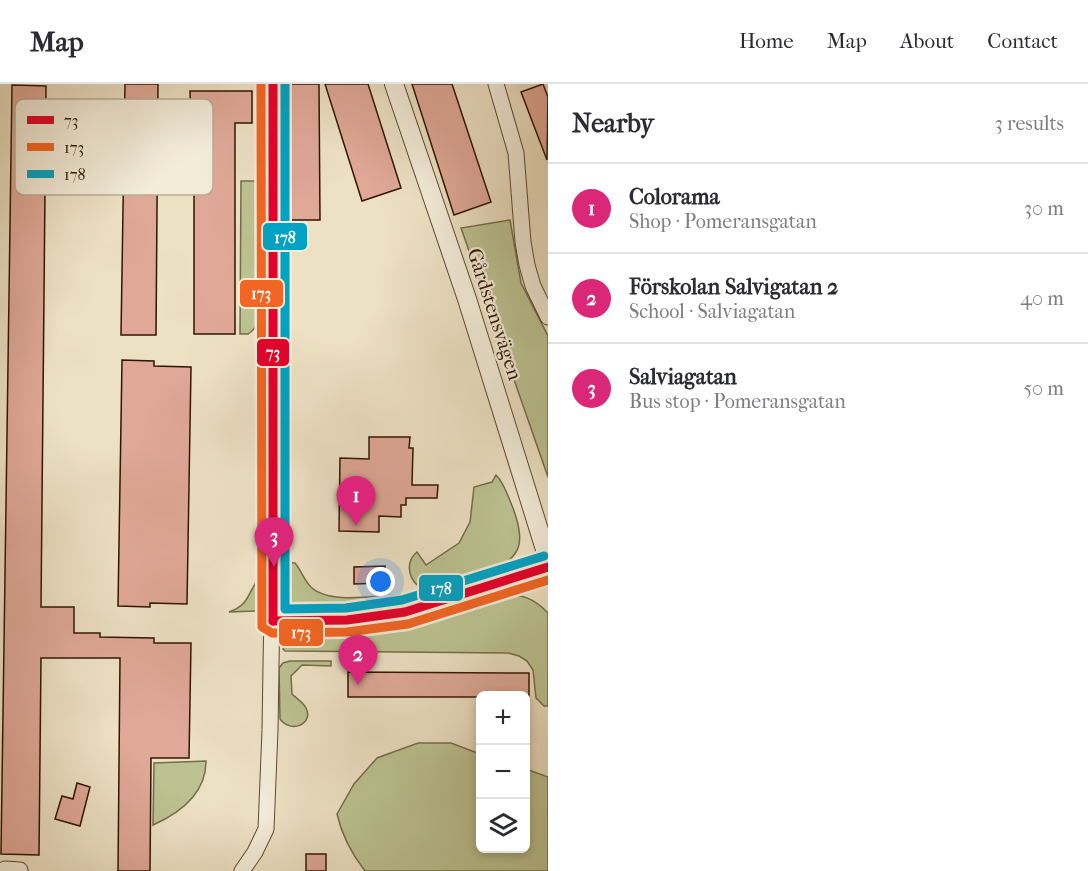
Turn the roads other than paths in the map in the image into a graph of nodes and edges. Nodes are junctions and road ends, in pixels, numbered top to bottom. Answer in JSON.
{"nodes":[{"id":1,"x":273,"y":84,"type":"edge"},
{"id":2,"x":394,"y":84,"type":"edge"},
{"id":3,"x":496,"y":84,"type":"edge"},
{"id":4,"x":548,"y":317,"type":"edge"},
{"id":5,"x":548,"y":559,"type":"edge"},
{"id":6,"x":548,"y":567,"type":"edge"},
{"id":7,"x":273,"y":621,"type":"junction"},
{"id":8,"x":20,"y":870,"type":"edge"},
{"id":9,"x":1,"y":871,"type":"edge"},
{"id":10,"x":242,"y":871,"type":"edge"}],
"edges":[{"from":1,"to":7,"type":"street"},
{"from":2,"to":5,"type":"street","name":"Gårdstensvägen"},
{"from":3,"to":4,"type":"street"},
{"from":6,"to":7,"type":"street"},
{"from":7,"to":10,"type":"street"},
{"from":8,"to":9,"type":"street"}]}
